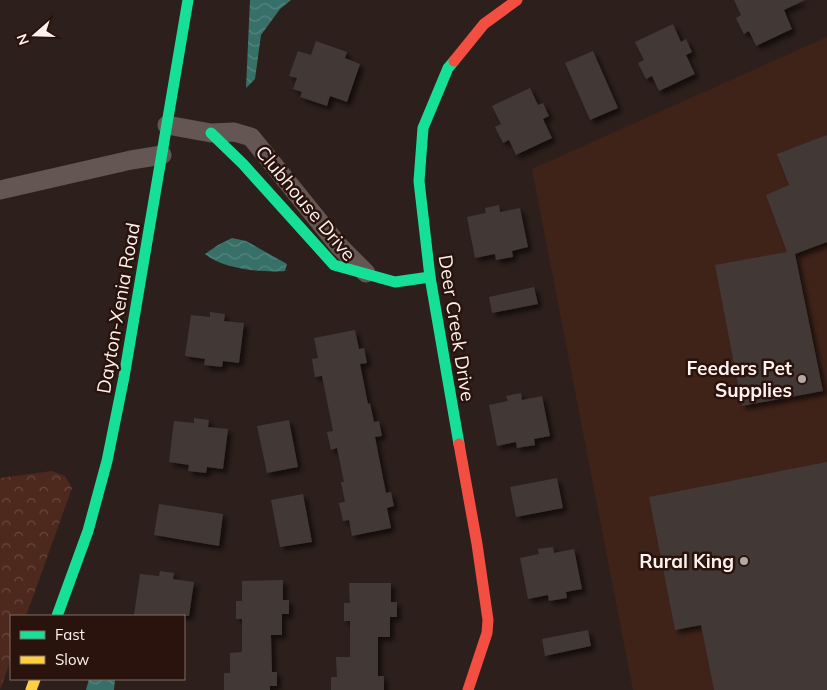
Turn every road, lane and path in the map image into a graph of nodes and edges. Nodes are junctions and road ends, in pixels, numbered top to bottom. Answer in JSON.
{"nodes":[{"id":1,"x":188,"y":0,"type":"edge"},
{"id":2,"x":517,"y":0,"type":"edge"},
{"id":3,"x":167,"y":125,"type":"junction"},
{"id":4,"x":162,"y":155,"type":"junction"},
{"id":5,"x":0,"y":190,"type":"edge"},
{"id":6,"x":369,"y":276,"type":"joint"},
{"id":7,"x":430,"y":277,"type":"junction"},
{"id":8,"x":57,"y":615,"type":"edge"},
{"id":9,"x":468,"y":690,"type":"edge"}],
"edges":[{"from":1,"to":3,"type":"street","name":"Dayton-Xenia Road"},
{"from":2,"to":7,"type":"street","name":"Deer Creek Drive"},
{"from":3,"to":4,"type":"street","name":"Dayton-Xenia Road"},
{"from":3,"to":6,"type":"street","name":"Clubhouse Drive"},
{"from":4,"to":5,"type":"street"},
{"from":4,"to":8,"type":"street","name":"Dayton-Xenia Road"},
{"from":6,"to":7,"type":"street","name":"Clubhouse Drive"},
{"from":7,"to":9,"type":"street","name":"Deer Creek Drive"}]}
